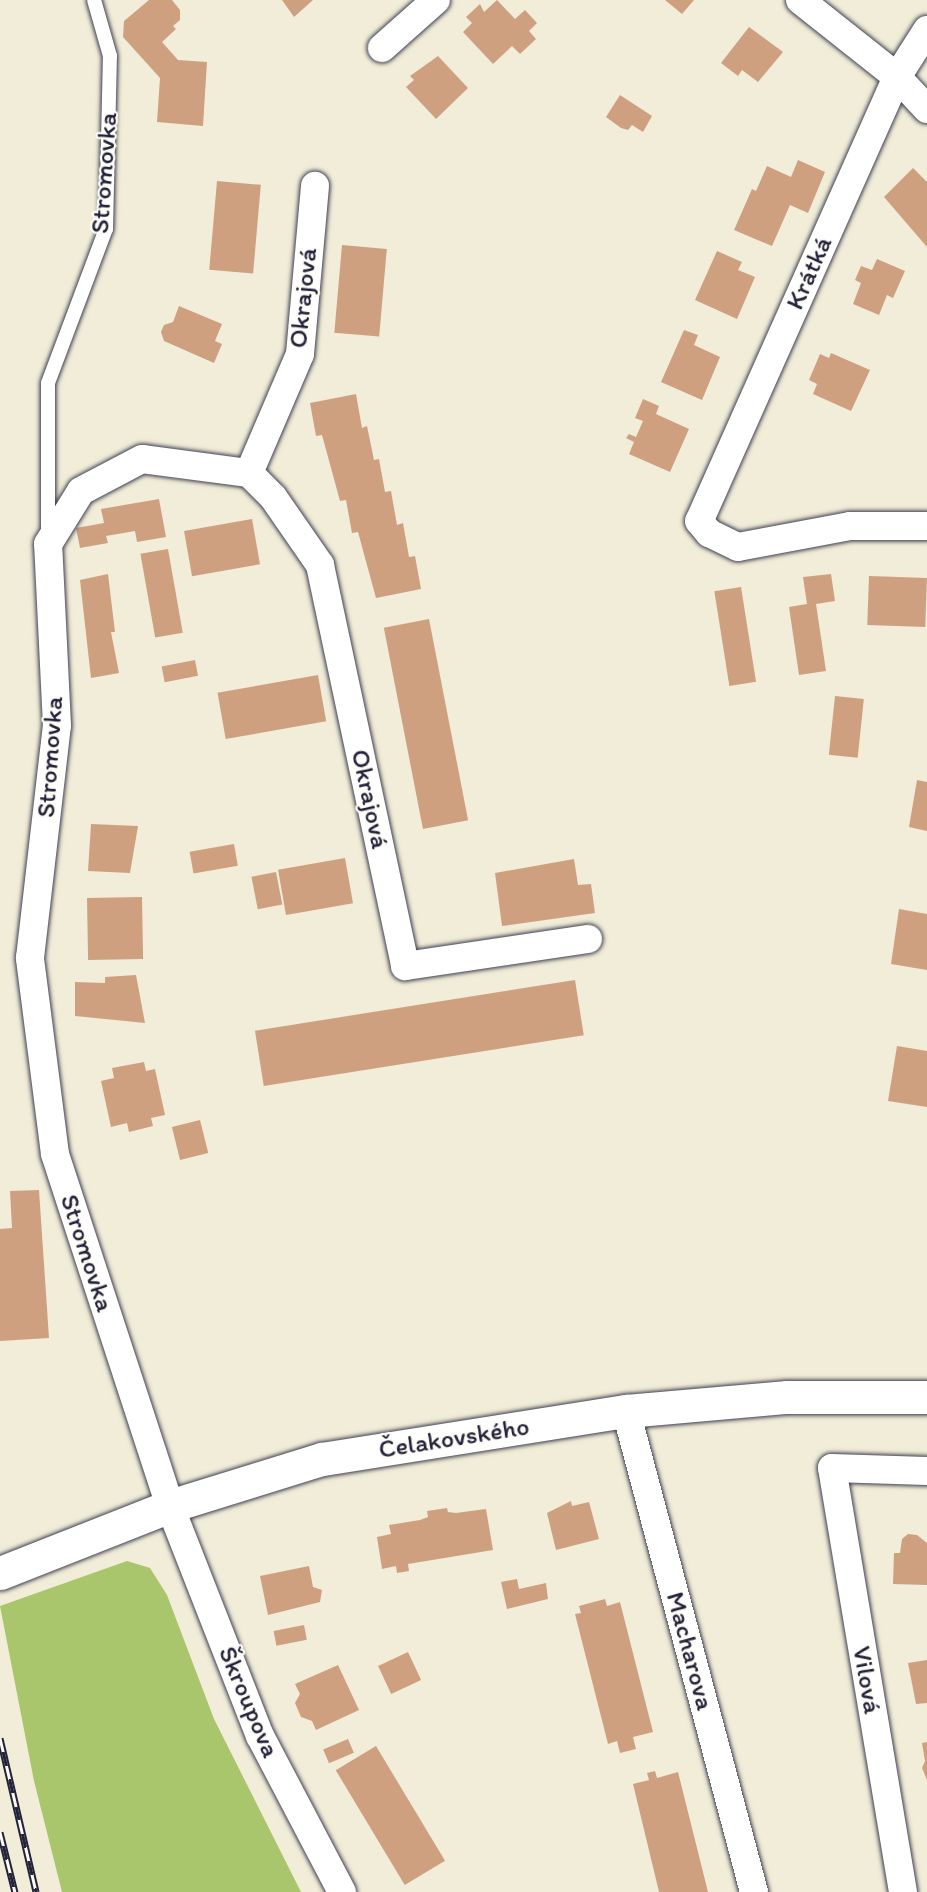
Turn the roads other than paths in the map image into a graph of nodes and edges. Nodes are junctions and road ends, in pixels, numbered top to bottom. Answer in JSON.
{"nodes":[{"id":1,"x":94,"y":0,"type":"edge"},
{"id":2,"x":436,"y":0,"type":"edge"},
{"id":3,"x":800,"y":0,"type":"edge"},
{"id":4,"x":927,"y":30,"type":"edge"},
{"id":5,"x":382,"y":48,"type":"dead end"},
{"id":6,"x":897,"y":77,"type":"junction"},
{"id":7,"x":927,"y":109,"type":"edge"},
{"id":8,"x":315,"y":186,"type":"dead end"},
{"id":9,"x":249,"y":473,"type":"junction"},
{"id":10,"x":927,"y":526,"type":"edge"},
{"id":11,"x":48,"y":544,"type":"junction"},
{"id":12,"x":588,"y":939,"type":"dead end"},
{"id":13,"x":927,"y":1397,"type":"edge"},
{"id":14,"x":626,"y":1411,"type":"junction"},
{"id":15,"x":927,"y":1471,"type":"edge"},
{"id":16,"x":170,"y":1506,"type":"junction"},
{"id":17,"x":0,"y":1573,"type":"edge"},
{"id":18,"x":342,"y":1892,"type":"edge"},
{"id":19,"x":754,"y":1892,"type":"edge"},
{"id":20,"x":903,"y":1892,"type":"edge"}],
"edges":[{"from":1,"to":11,"type":"lane","name":"Stromovka"},
{"from":2,"to":5,"type":"street"},
{"from":3,"to":6,"type":"street"},
{"from":4,"to":6,"type":"street","name":"Krátká"},
{"from":6,"to":7,"type":"street"},
{"from":6,"to":10,"type":"street","name":"Krátká"},
{"from":8,"to":9,"type":"street","name":"Okrajová"},
{"from":9,"to":11,"type":"street"},
{"from":9,"to":12,"type":"street","name":"Okrajová"},
{"from":11,"to":16,"type":"street","name":"Stromovka"},
{"from":13,"to":14,"type":"street","name":"Čelakovského"},
{"from":14,"to":16,"type":"street","name":"Čelakovského"},
{"from":14,"to":19,"type":"street","name":"Macharova"},
{"from":15,"to":20,"type":"street","name":"Vilová"},
{"from":16,"to":17,"type":"street","name":"Čelakovského"},
{"from":16,"to":18,"type":"street","name":"Škroupova"}]}
